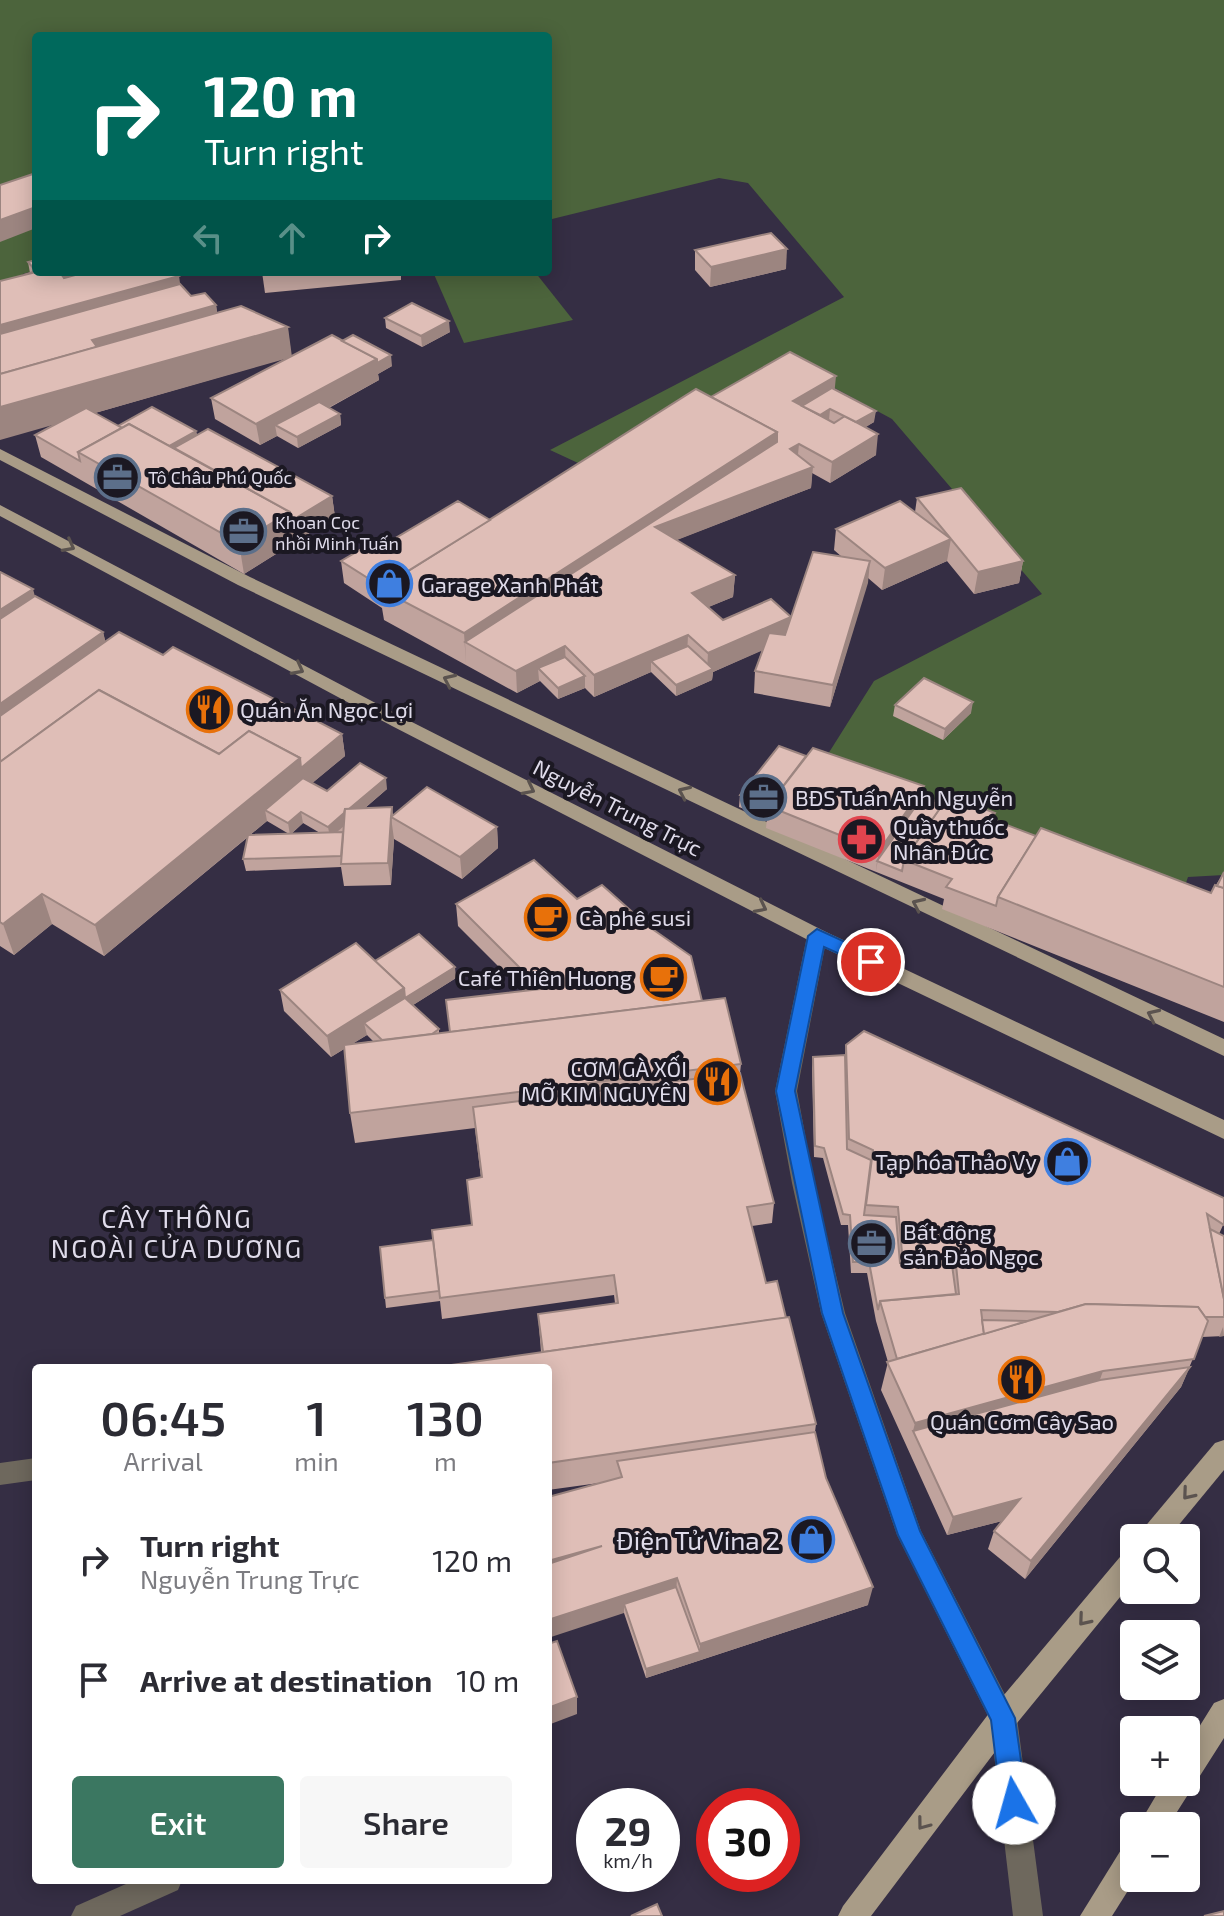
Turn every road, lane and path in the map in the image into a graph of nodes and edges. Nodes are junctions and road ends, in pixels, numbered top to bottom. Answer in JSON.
{"nodes":[{"id":1,"x":0,"y":454,"type":"edge"},
{"id":2,"x":0,"y":510,"type":"edge"},
{"id":3,"x":817,"y":936,"type":"junction"},
{"id":4,"x":1224,"y":1048,"type":"edge"},
{"id":5,"x":1224,"y":1130,"type":"edge"},
{"id":6,"x":1224,"y":1451,"type":"edge"},
{"id":7,"x":32,"y":1470,"type":"edge"},
{"id":8,"x":0,"y":1474,"type":"edge"},
{"id":9,"x":1164,"y":1524,"type":"edge"},
{"id":10,"x":1120,"y":1577,"type":"edge"},
{"id":11,"x":1224,"y":1713,"type":"edge"},
{"id":12,"x":1003,"y":1718,"type":"junction"},
{"id":13,"x":1200,"y":1751,"type":"edge"},
{"id":14,"x":1120,"y":1877,"type":"edge"},
{"id":15,"x":159,"y":1884,"type":"edge"},
{"id":16,"x":86,"y":1916,"type":"edge"},
{"id":17,"x":853,"y":1916,"type":"edge"},
{"id":18,"x":1028,"y":1916,"type":"edge"},
{"id":19,"x":1095,"y":1916,"type":"edge"}],
"edges":[{"from":4,"to":1,"type":"main road","name":"Nguyễn Trung Trực","one_way":true},
{"from":2,"to":3,"type":"main road","name":"Nguyễn Trung Trực","one_way":true},
{"from":3,"to":5,"type":"main road","name":"Nguyễn Trung Trực"},
{"from":3,"to":12,"type":"street"},
{"from":6,"to":9,"type":"main road","one_way":true},
{"from":7,"to":8,"type":"street"},
{"from":10,"to":12,"type":"main road","one_way":true},
{"from":11,"to":13,"type":"main road"},
{"from":12,"to":17,"type":"main road","one_way":true},
{"from":12,"to":18,"type":"street"},
{"from":14,"to":19,"type":"main road"},
{"from":15,"to":16,"type":"street"}]}
